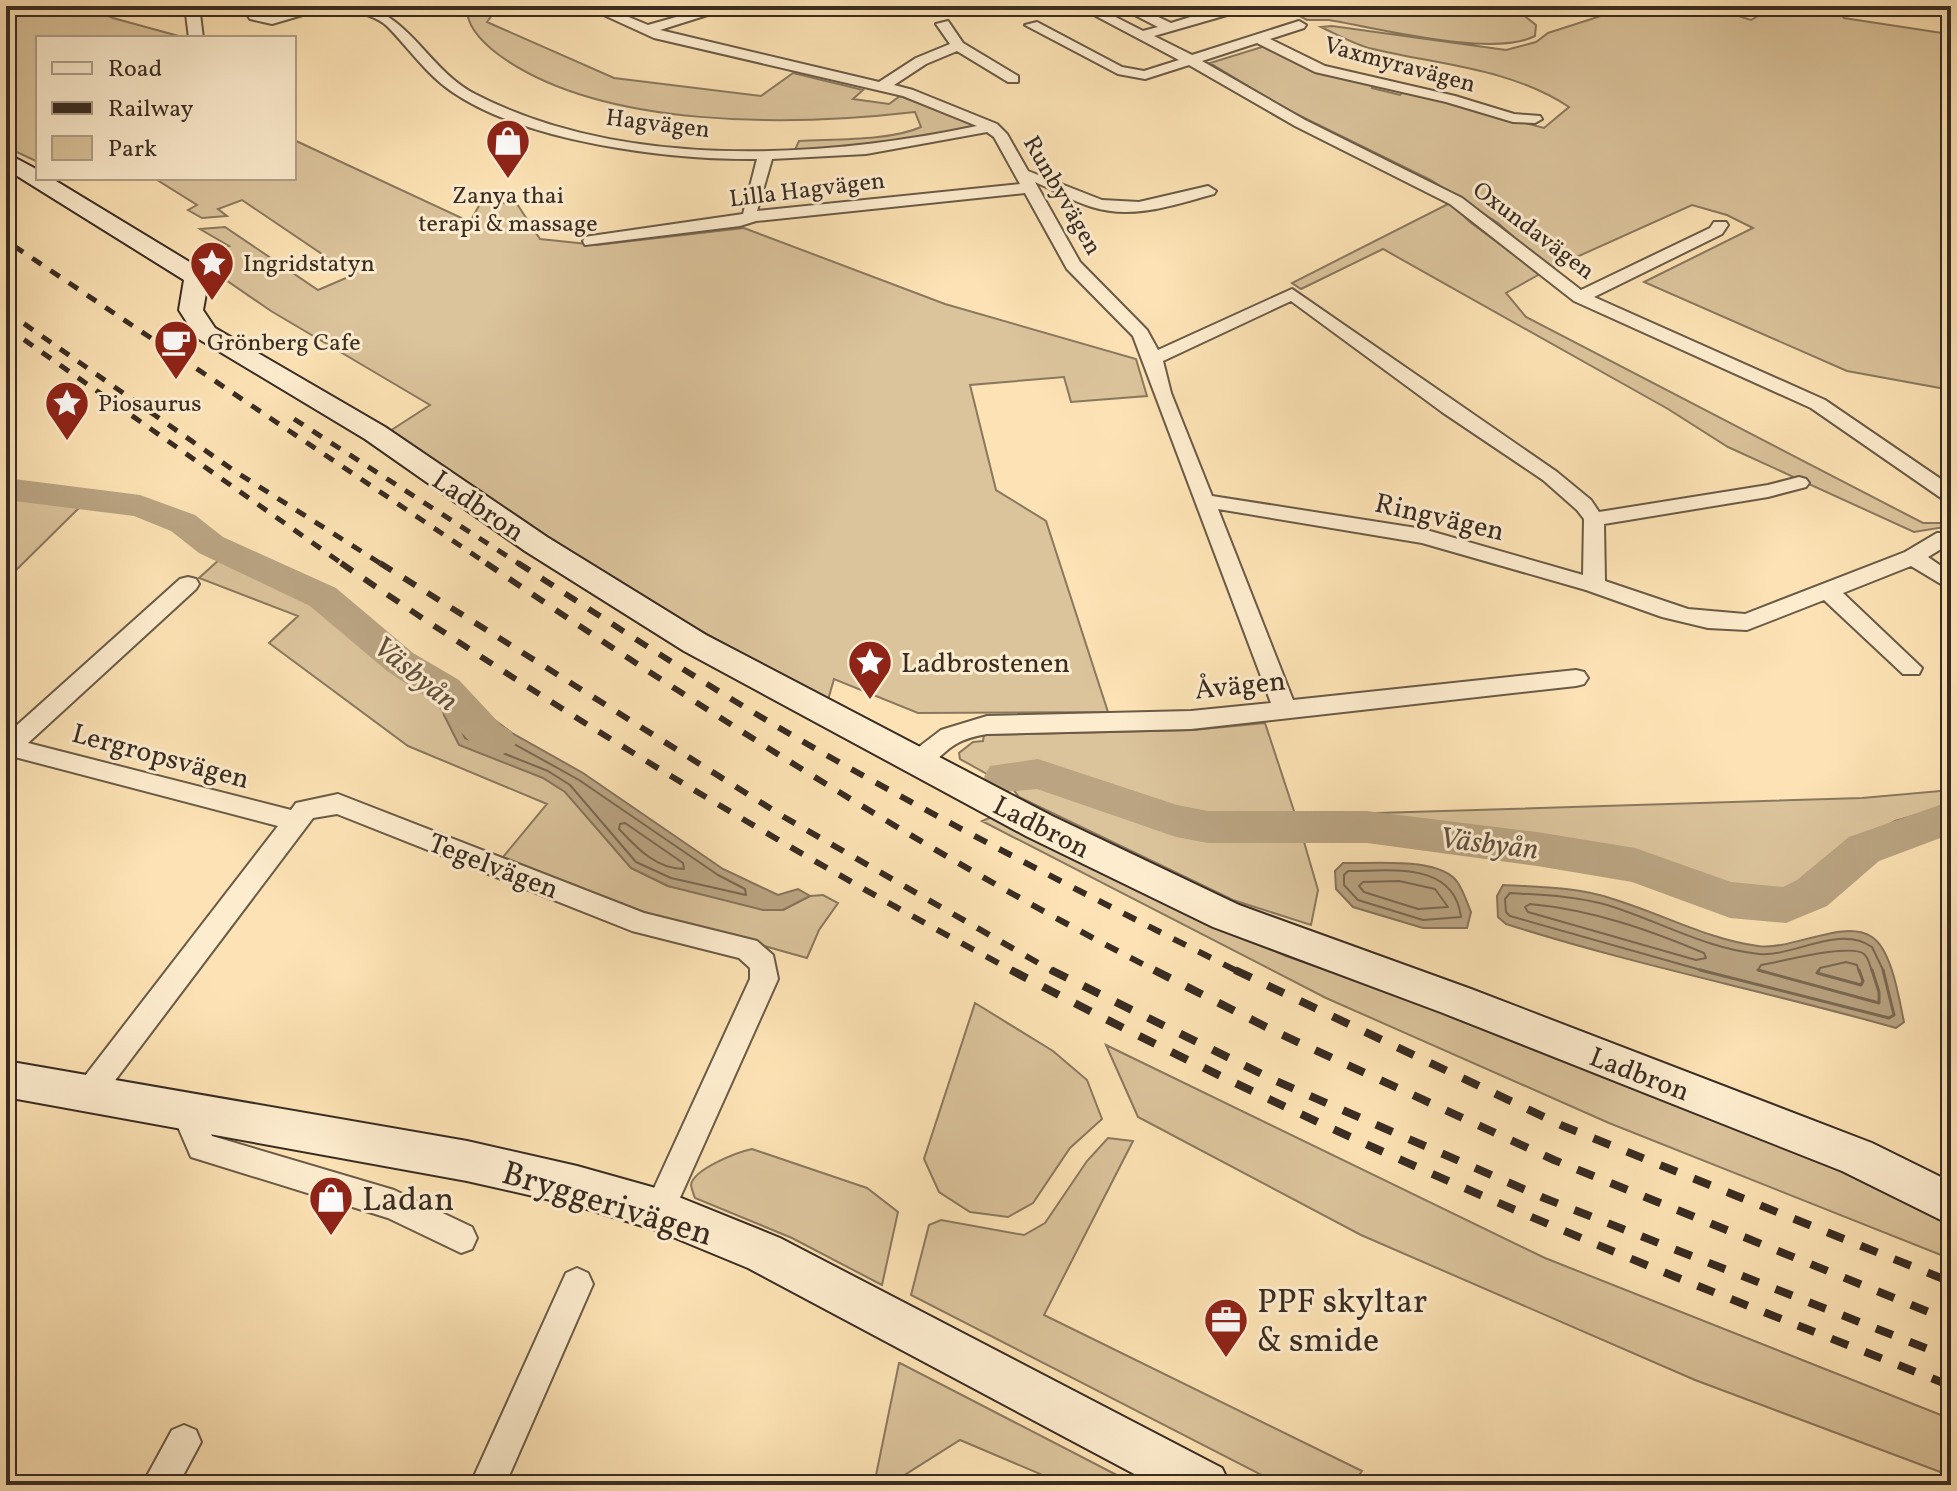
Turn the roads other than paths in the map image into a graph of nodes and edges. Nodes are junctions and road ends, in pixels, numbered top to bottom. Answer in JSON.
{"nodes":[{"id":1,"x":192,"y":6,"type":"edge"},
{"id":2,"x":268,"y":6,"type":"edge"},
{"id":3,"x":326,"y":6,"type":"edge"},
{"id":4,"x":357,"y":6,"type":"edge"},
{"id":5,"x":591,"y":6,"type":"edge"},
{"id":6,"x":729,"y":6,"type":"edge"},
{"id":7,"x":1084,"y":6,"type":"edge"},
{"id":8,"x":1124,"y":6,"type":"edge"},
{"id":9,"x":1222,"y":8,"type":"edge"},
{"id":10,"x":943,"y":24,"type":"dead end"},
{"id":11,"x":1032,"y":25,"type":"dead end"},
{"id":12,"x":1299,"y":25,"type":"dead end"},
{"id":13,"x":1171,"y":28,"type":"junction"},
{"id":14,"x":646,"y":31,"type":"junction"},
{"id":15,"x":196,"y":36,"type":"edge"},
{"id":16,"x":1141,"y":36,"type":"junction"},
{"id":17,"x":1257,"y":38,"type":"junction"},
{"id":18,"x":958,"y":46,"type":"junction"},
{"id":19,"x":1190,"y":60,"type":"junction"},
{"id":20,"x":1013,"y":79,"type":"dead end"},
{"id":21,"x":883,"y":86,"type":"junction"},
{"id":22,"x":1535,"y":119,"type":"dead end"},
{"id":23,"x":992,"y":127,"type":"junction"},
{"id":24,"x":766,"y":154,"type":"junction"},
{"id":25,"x":6,"y":160,"type":"edge"},
{"id":26,"x":36,"y":178,"type":"edge"},
{"id":27,"x":39,"y":180,"type":"edge"},
{"id":28,"x":1026,"y":181,"type":"junction"},
{"id":29,"x":1208,"y":191,"type":"dead end"},
{"id":30,"x":753,"y":216,"type":"junction"},
{"id":31,"x":1720,"y":225,"type":"dead end"},
{"id":32,"x":591,"y":241,"type":"dead end"},
{"id":33,"x":1580,"y":297,"type":"junction"},
{"id":34,"x":1153,"y":359,"type":"junction"},
{"id":35,"x":1799,"y":483,"type":"dead end"},
{"id":36,"x":1951,"y":495,"type":"edge"},
{"id":37,"x":1205,"y":501,"type":"junction"},
{"id":38,"x":1594,"y":519,"type":"junction"},
{"id":39,"x":1944,"y":538,"type":"dead end"},
{"id":40,"x":1913,"y":557,"type":"junction"},
{"id":41,"x":1951,"y":583,"type":"edge"},
{"id":42,"x":188,"y":584,"type":"dead end"},
{"id":43,"x":1594,"y":585,"type":"junction"},
{"id":44,"x":1828,"y":591,"type":"junction"},
{"id":45,"x":1911,"y":668,"type":"dead end"},
{"id":46,"x":1576,"y":678,"type":"dead end"},
{"id":47,"x":1285,"y":709,"type":"junction"},
{"id":48,"x":8,"y":748,"type":"edge"},
{"id":49,"x":920,"y":760,"type":"junction"},
{"id":50,"x":296,"y":821,"type":"junction"},
{"id":51,"x":6,"y":1079,"type":"edge"},
{"id":52,"x":88,"y":1094,"type":"junction"},
{"id":53,"x":187,"y":1113,"type":"junction"},
{"id":54,"x":1951,"y":1204,"type":"edge"},
{"id":55,"x":659,"y":1210,"type":"junction"},
{"id":56,"x":461,"y":1238,"type":"dead end"},
{"id":57,"x":577,"y":1284,"type":"dead end"},
{"id":58,"x":184,"y":1442,"type":"dead end"},
{"id":59,"x":159,"y":1485,"type":"edge"},
{"id":60,"x":487,"y":1485,"type":"edge"},
{"id":61,"x":1205,"y":1485,"type":"edge"}],
"edges":[{"from":1,"to":15,"type":"street"},
{"from":2,"to":3,"type":"street"},
{"from":4,"to":24,"type":"street","name":"Hagvägen"},
{"from":5,"to":14,"type":"street","name":"Runbyvägen"},
{"from":6,"to":14,"type":"street"},
{"from":7,"to":16,"type":"street","name":"Oxundavägen"},
{"from":8,"to":13,"type":"street"},
{"from":9,"to":13,"type":"street"},
{"from":10,"to":18,"type":"street"},
{"from":11,"to":19,"type":"street"},
{"from":12,"to":17,"type":"street"},
{"from":13,"to":16,"type":"street"},
{"from":14,"to":21,"type":"street","name":"Runbyvägen"},
{"from":16,"to":19,"type":"street","name":"Oxundavägen"},
{"from":17,"to":19,"type":"street"},
{"from":17,"to":22,"type":"street","name":"Vaxmyravägen"},
{"from":18,"to":20,"type":"street"},
{"from":18,"to":21,"type":"street"},
{"from":19,"to":33,"type":"street","name":"Oxundavägen"},
{"from":21,"to":23,"type":"street","name":"Runbyvägen"},
{"from":23,"to":24,"type":"street","name":"Hagvägen"},
{"from":23,"to":28,"type":"street","name":"Runbyvägen"},
{"from":24,"to":30,"type":"street"},
{"from":25,"to":26,"type":"street","name":"Ladbron"},
{"from":27,"to":49,"type":"street","name":"Ladbron"},
{"from":28,"to":29,"type":"street"},
{"from":28,"to":30,"type":"street","name":"Lilla Hagvägen"},
{"from":28,"to":34,"type":"street","name":"Runbyvägen"},
{"from":30,"to":32,"type":"street","name":"Lilla Hagvägen"},
{"from":31,"to":33,"type":"street"},
{"from":33,"to":36,"type":"street","name":"Oxundavägen"},
{"from":34,"to":37,"type":"street","name":"Runbyvägen"},
{"from":34,"to":38,"type":"street"},
{"from":35,"to":38,"type":"street"},
{"from":37,"to":43,"type":"street","name":"Ringvägen"},
{"from":37,"to":47,"type":"street","name":"Runbyvägen"},
{"from":38,"to":43,"type":"street"},
{"from":39,"to":40,"type":"street","name":"Ringvägen"},
{"from":40,"to":41,"type":"street"},
{"from":40,"to":44,"type":"street","name":"Ringvägen"},
{"from":42,"to":48,"type":"street"},
{"from":43,"to":44,"type":"street","name":"Ringvägen"},
{"from":44,"to":45,"type":"street"},
{"from":46,"to":47,"type":"street","name":"Åvägen"},
{"from":47,"to":49,"type":"street","name":"Åvägen"},
{"from":48,"to":50,"type":"street","name":"Lergropsvägen"},
{"from":49,"to":54,"type":"street","name":"Ladbron"},
{"from":50,"to":52,"type":"street","name":"Tegelvägen"},
{"from":50,"to":55,"type":"street","name":"Tegelvägen"},
{"from":51,"to":52,"type":"street","name":"Bryggerivägen"},
{"from":52,"to":53,"type":"street","name":"Bryggerivägen"},
{"from":53,"to":55,"type":"street","name":"Bryggerivägen"},
{"from":53,"to":56,"type":"street"},
{"from":55,"to":61,"type":"street","name":"Bryggerivägen"},
{"from":57,"to":60,"type":"street"},
{"from":58,"to":59,"type":"street"}]}
